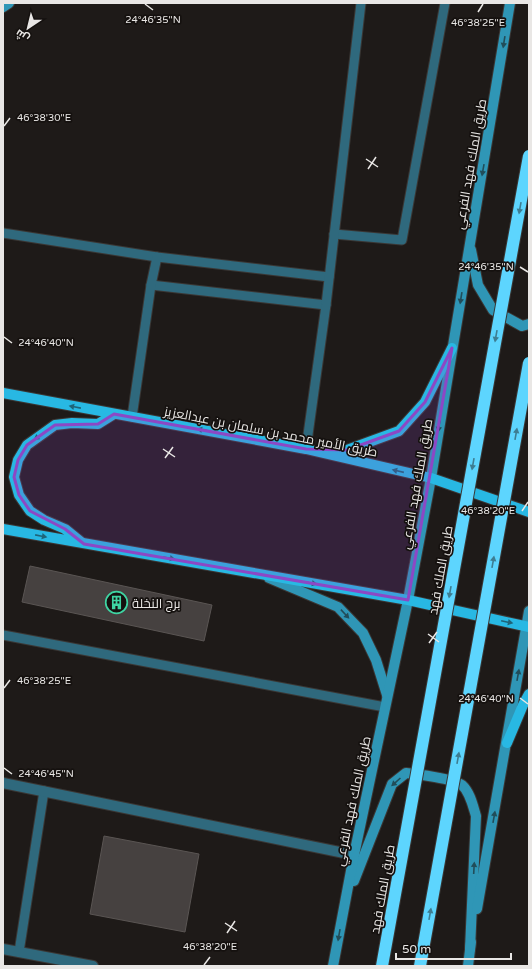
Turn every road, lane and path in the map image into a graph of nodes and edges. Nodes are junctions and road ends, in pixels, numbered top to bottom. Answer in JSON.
{"nodes":[{"id":1,"x":9,"y":3,"type":"edge"},
{"id":2,"x":361,"y":3,"type":"edge"},
{"id":3,"x":445,"y":3,"type":"edge"},
{"id":4,"x":510,"y":3,"type":"edge"},
{"id":5,"x":3,"y":7,"type":"edge"},
{"id":6,"x":529,"y":156,"type":"edge"},
{"id":7,"x":3,"y":233,"type":"edge"},
{"id":8,"x":334,"y":234,"type":"junction"},
{"id":9,"x":470,"y":245,"type":"junction"},
{"id":10,"x":157,"y":257,"type":"junction"},
{"id":11,"x":329,"y":277,"type":"junction"},
{"id":12,"x":151,"y":285,"type":"junction"},
{"id":13,"x":326,"y":305,"type":"junction"},
{"id":14,"x":529,"y":324,"type":"edge"},
{"id":15,"x":452,"y":348,"type":"junction"},
{"id":16,"x":529,"y":363,"type":"edge"},
{"id":17,"x":3,"y":394,"type":"edge"},
{"id":18,"x":114,"y":414,"type":"junction"},
{"id":19,"x":132,"y":417,"type":"junction"},
{"id":20,"x":306,"y":449,"type":"junction"},
{"id":21,"x":431,"y":478,"type":"junction"},
{"id":22,"x":529,"y":512,"type":"edge"},
{"id":23,"x":3,"y":529,"type":"edge"},
{"id":24,"x":84,"y":544,"type":"junction"},
{"id":25,"x":259,"y":574,"type":"junction"},
{"id":26,"x":408,"y":600,"type":"junction"},
{"id":27,"x":529,"y":611,"type":"edge"},
{"id":28,"x":528,"y":626,"type":"edge"},
{"id":29,"x":3,"y":635,"type":"edge"},
{"id":30,"x":529,"y":694,"type":"edge"},
{"id":31,"x":386,"y":702,"type":"junction"},
{"id":32,"x":507,"y":743,"type":"junction"},
{"id":33,"x":3,"y":783,"type":"edge"},
{"id":34,"x":44,"y":791,"type":"junction"},
{"id":35,"x":354,"y":855,"type":"junction"},
{"id":36,"x":344,"y":907,"type":"junction"},
{"id":37,"x":3,"y":949,"type":"edge"},
{"id":38,"x":470,"y":949,"type":"junction"},
{"id":39,"x":19,"y":952,"type":"junction"},
{"id":40,"x":93,"y":966,"type":"edge"},
{"id":41,"x":334,"y":966,"type":"edge"},
{"id":42,"x":382,"y":966,"type":"edge"},
{"id":43,"x":420,"y":966,"type":"edge"},
{"id":44,"x":468,"y":966,"type":"edge"}],
"edges":[{"from":1,"to":5,"type":"main road"},
{"from":2,"to":8,"type":"lane"},
{"from":3,"to":8,"type":"lane"},
{"from":4,"to":9,"type":"main road","name":"طريق الملك فهد الفرعي","one_way":true},
{"from":6,"to":42,"type":"highway","name":"طريق الملك فهد","one_way":true,"bridge":true},
{"from":7,"to":10,"type":"lane"},
{"from":8,"to":11,"type":"lane"},
{"from":9,"to":14,"type":"main road"},
{"from":9,"to":15,"type":"main road","name":"طريق الملك فهد الفرعي","one_way":true},
{"from":10,"to":11,"type":"lane"},
{"from":10,"to":12,"type":"lane"},
{"from":11,"to":13,"type":"lane"},
{"from":12,"to":13,"type":"lane"},
{"from":12,"to":19,"type":"lane"},
{"from":13,"to":20,"type":"lane"},
{"from":15,"to":20,"type":"main road"},
{"from":15,"to":21,"type":"main road","name":"طريق الملك فهد الفرعي","one_way":true},
{"from":43,"to":16,"type":"highway","one_way":true,"bridge":true},
{"from":18,"to":17,"type":"main road","name":"طريق الأمير محمد بن سلمان بن عبدالعزيز","one_way":true},
{"from":18,"to":19,"type":"main road","name":"طريق الأمير محمد بن سلمان بن عبدالعزيز"},
{"from":18,"to":24,"type":"main road","one_way":true},
{"from":20,"to":19,"type":"main road","name":"طريق الأمير محمد بن سلمان بن عبدالعزيز","one_way":true},
{"from":21,"to":20,"type":"main road","name":"طريق الأمير محمد بن سلمان بن عبدالعزيز","one_way":true},
{"from":21,"to":22,"type":"main road","name":"طريق الأمير محمد بن سلمان بن عبدالعزيز"},
{"from":21,"to":26,"type":"main road","name":"طريق الملك فهد الفرعي"},
{"from":23,"to":24,"type":"main road","one_way":true},
{"from":24,"to":25,"type":"main road","one_way":true},
{"from":25,"to":26,"type":"main road","one_way":true},
{"from":25,"to":31,"type":"main road","one_way":true},
{"from":26,"to":28,"type":"main road","one_way":true},
{"from":26,"to":31,"type":"main road","name":"طريق الملك فهد الفرعي"},
{"from":27,"to":28,"type":"main road"},
{"from":32,"to":28,"type":"main road","one_way":true},
{"from":29,"to":31,"type":"lane"},
{"from":30,"to":32,"type":"main road"},
{"from":31,"to":35,"type":"main road","name":"طريق الملك فهد الفرعي"},
{"from":38,"to":32,"type":"main road","one_way":true},
{"from":33,"to":34,"type":"street"},
{"from":34,"to":35,"type":"street"},
{"from":34,"to":39,"type":"lane"},
{"from":35,"to":36,"type":"main road","name":"طريق الملك فهد الفرعي"},
{"from":38,"to":36,"type":"main road","one_way":true},
{"from":36,"to":41,"type":"main road","name":"طريق الملك فهد الفرعي","one_way":true},
{"from":37,"to":39,"type":"street"},
{"from":38,"to":44,"type":"main road"},
{"from":39,"to":40,"type":"street"}]}
